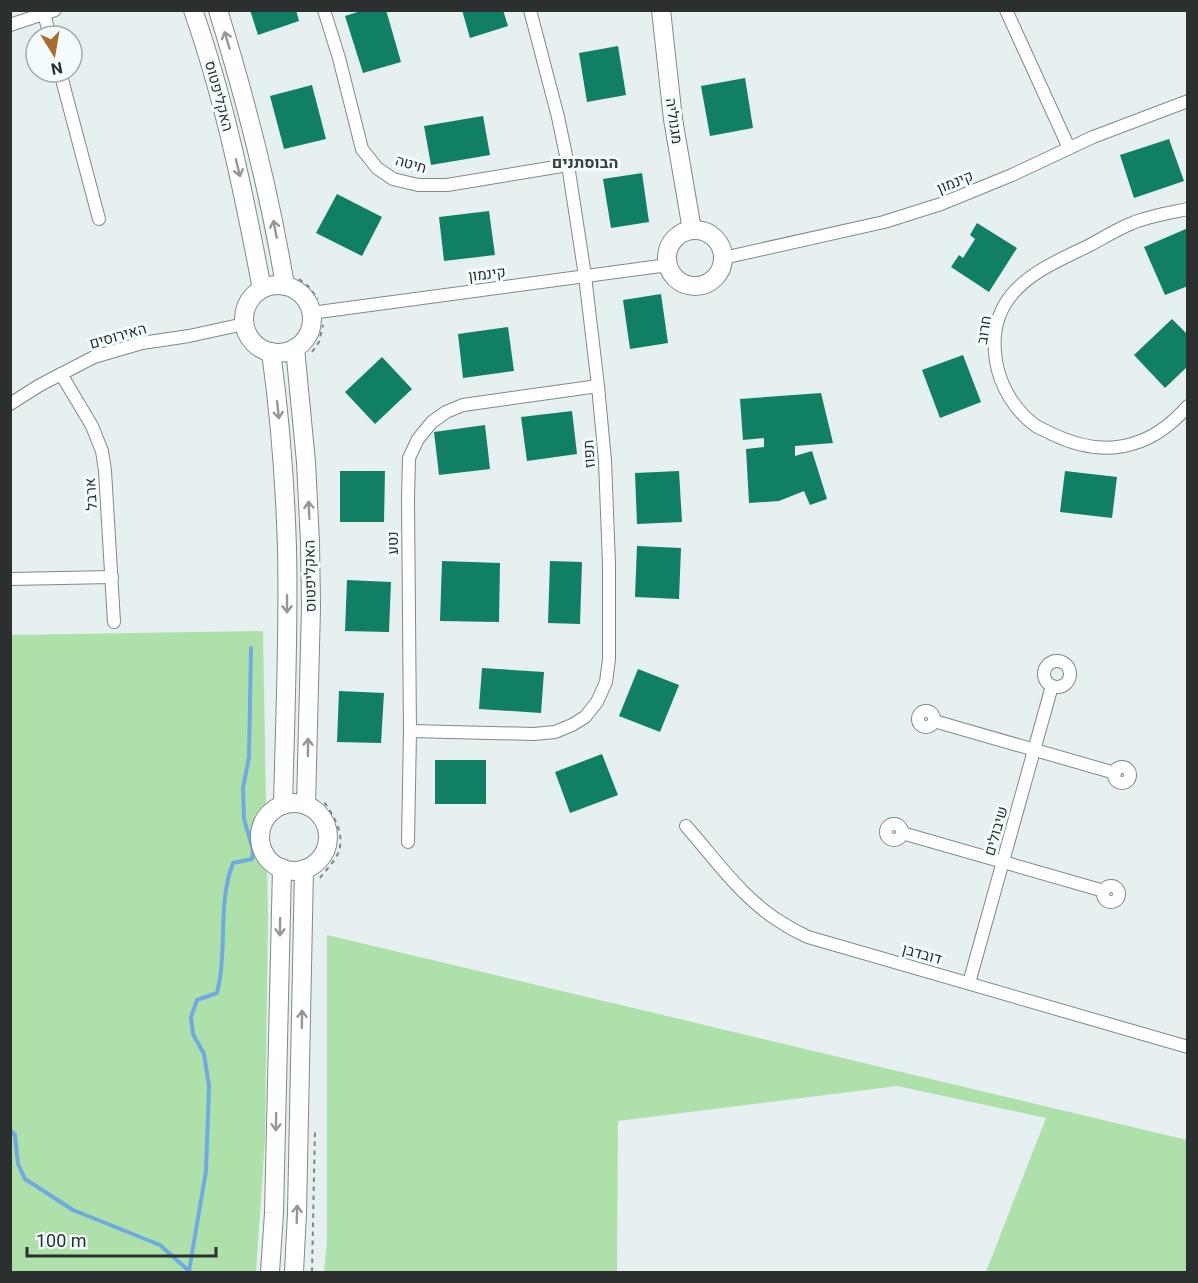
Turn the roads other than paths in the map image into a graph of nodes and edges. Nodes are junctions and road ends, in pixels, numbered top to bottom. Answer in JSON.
{"nodes":[{"id":1,"x":193,"y":10,"type":"edge"},
{"id":2,"x":218,"y":10,"type":"edge"},
{"id":3,"x":324,"y":10,"type":"edge"},
{"id":4,"x":530,"y":10,"type":"edge"},
{"id":5,"x":661,"y":10,"type":"edge"},
{"id":6,"x":1008,"y":11,"type":"edge"},
{"id":7,"x":50,"y":12,"type":"edge"},
{"id":8,"x":10,"y":25,"type":"edge"},
{"id":9,"x":63,"y":84,"type":"edge"},
{"id":10,"x":1188,"y":101,"type":"edge"},
{"id":11,"x":1069,"y":148,"type":"junction"},
{"id":12,"x":568,"y":165,"type":"junction"},
{"id":13,"x":1188,"y":209,"type":"edge"},
{"id":14,"x":99,"y":219,"type":"dead end"},
{"id":15,"x":692,"y":230,"type":"junction"},
{"id":16,"x":723,"y":258,"type":"junction"},
{"id":17,"x":668,"y":265,"type":"junction"},
{"id":18,"x":585,"y":276,"type":"junction"},
{"id":19,"x":285,"y":286,"type":"junction"},
{"id":20,"x":262,"y":289,"type":"junction"},
{"id":21,"x":311,"y":313,"type":"junction"},
{"id":22,"x":244,"y":324,"type":"junction"},
{"id":23,"x":295,"y":348,"type":"junction"},
{"id":24,"x":271,"y":352,"type":"junction"},
{"id":25,"x":61,"y":374,"type":"junction"},
{"id":26,"x":598,"y":386,"type":"junction"},
{"id":27,"x":10,"y":404,"type":"edge"},
{"id":28,"x":1188,"y":406,"type":"edge"},
{"id":29,"x":112,"y":577,"type":"junction"},
{"id":30,"x":10,"y":579,"type":"edge"},
{"id":31,"x":114,"y":622,"type":"dead end"},
{"id":32,"x":1052,"y":686,"type":"dead end"},
{"id":33,"x":934,"y":721,"type":"dead end"},
{"id":34,"x":410,"y":731,"type":"junction"},
{"id":35,"x":1034,"y":749,"type":"junction"},
{"id":36,"x":1115,"y":773,"type":"dead end"},
{"id":37,"x":283,"y":805,"type":"junction"},
{"id":38,"x":306,"y":805,"type":"junction"},
{"id":39,"x":686,"y":826,"type":"dead end"},
{"id":40,"x":902,"y":833,"type":"dead end"},
{"id":41,"x":408,"y":842,"type":"dead end"},
{"id":42,"x":1003,"y":862,"type":"junction"},
{"id":43,"x":282,"y":868,"type":"junction"},
{"id":44,"x":304,"y":869,"type":"junction"},
{"id":45,"x":1104,"y":891,"type":"dead end"},
{"id":46,"x":969,"y":983,"type":"junction"},
{"id":47,"x":1187,"y":1044,"type":"edge"},
{"id":48,"x":270,"y":1272,"type":"edge"},
{"id":49,"x":294,"y":1272,"type":"edge"}],
"edges":[{"from":1,"to":20,"type":"main road","name":"האקליפטוס","one_way":true},
{"from":19,"to":2,"type":"main road","name":"האקליפטוס","one_way":true},
{"from":3,"to":12,"type":"street","name":"חיטה"},
{"from":4,"to":12,"type":"street","name":"תפוז"},
{"from":5,"to":15,"type":"main road","name":"מגנוליה"},
{"from":6,"to":11,"type":"street"},
{"from":7,"to":8,"type":"street"},
{"from":9,"to":14,"type":"street"},
{"from":10,"to":11,"type":"street","name":"קינמון"},
{"from":11,"to":16,"type":"street","name":"קינמון"},
{"from":12,"to":18,"type":"street","name":"תפוז"},
{"from":13,"to":28,"type":"street","name":"חרוב"},
{"from":15,"to":16,"type":"main road"},
{"from":15,"to":17,"type":"main road"},
{"from":16,"to":17,"type":"main road"},
{"from":17,"to":18,"type":"street","name":"קינמון"},
{"from":18,"to":21,"type":"street","name":"קינמון"},
{"from":18,"to":26,"type":"street","name":"תפוז"},
{"from":19,"to":20,"type":"main road"},
{"from":19,"to":21,"type":"main road"},
{"from":20,"to":22,"type":"main road"},
{"from":21,"to":23,"type":"main road"},
{"from":22,"to":24,"type":"main road"},
{"from":22,"to":25,"type":"street","name":"האירוסים"},
{"from":23,"to":24,"type":"main road"},
{"from":38,"to":23,"type":"main road","name":"האקליפטוס","one_way":true},
{"from":24,"to":37,"type":"main road","name":"האקליפטוס","one_way":true},
{"from":25,"to":27,"type":"street","name":"האירוסים"},
{"from":25,"to":29,"type":"street","name":"ארבל"},
{"from":26,"to":34,"type":"street","name":"נטע"},
{"from":26,"to":34,"type":"street","name":"תפוז"},
{"from":29,"to":30,"type":"street"},
{"from":29,"to":31,"type":"street","name":"ארבל"},
{"from":32,"to":35,"type":"street","name":"שיבולים"},
{"from":33,"to":35,"type":"street"},
{"from":34,"to":41,"type":"street","name":"נטע"},
{"from":35,"to":36,"type":"street"},
{"from":35,"to":42,"type":"street","name":"שיבולים"},
{"from":37,"to":38,"type":"main road"},
{"from":37,"to":43,"type":"main road"},
{"from":38,"to":44,"type":"main road"},
{"from":39,"to":46,"type":"street","name":"דובדבן"},
{"from":40,"to":42,"type":"street"},
{"from":42,"to":45,"type":"street"},
{"from":42,"to":46,"type":"street","name":"שיבולים"},
{"from":43,"to":44,"type":"main road"},
{"from":43,"to":48,"type":"main road","one_way":true},
{"from":49,"to":44,"type":"main road","one_way":true},
{"from":46,"to":47,"type":"street","name":"דובדבן"}]}
